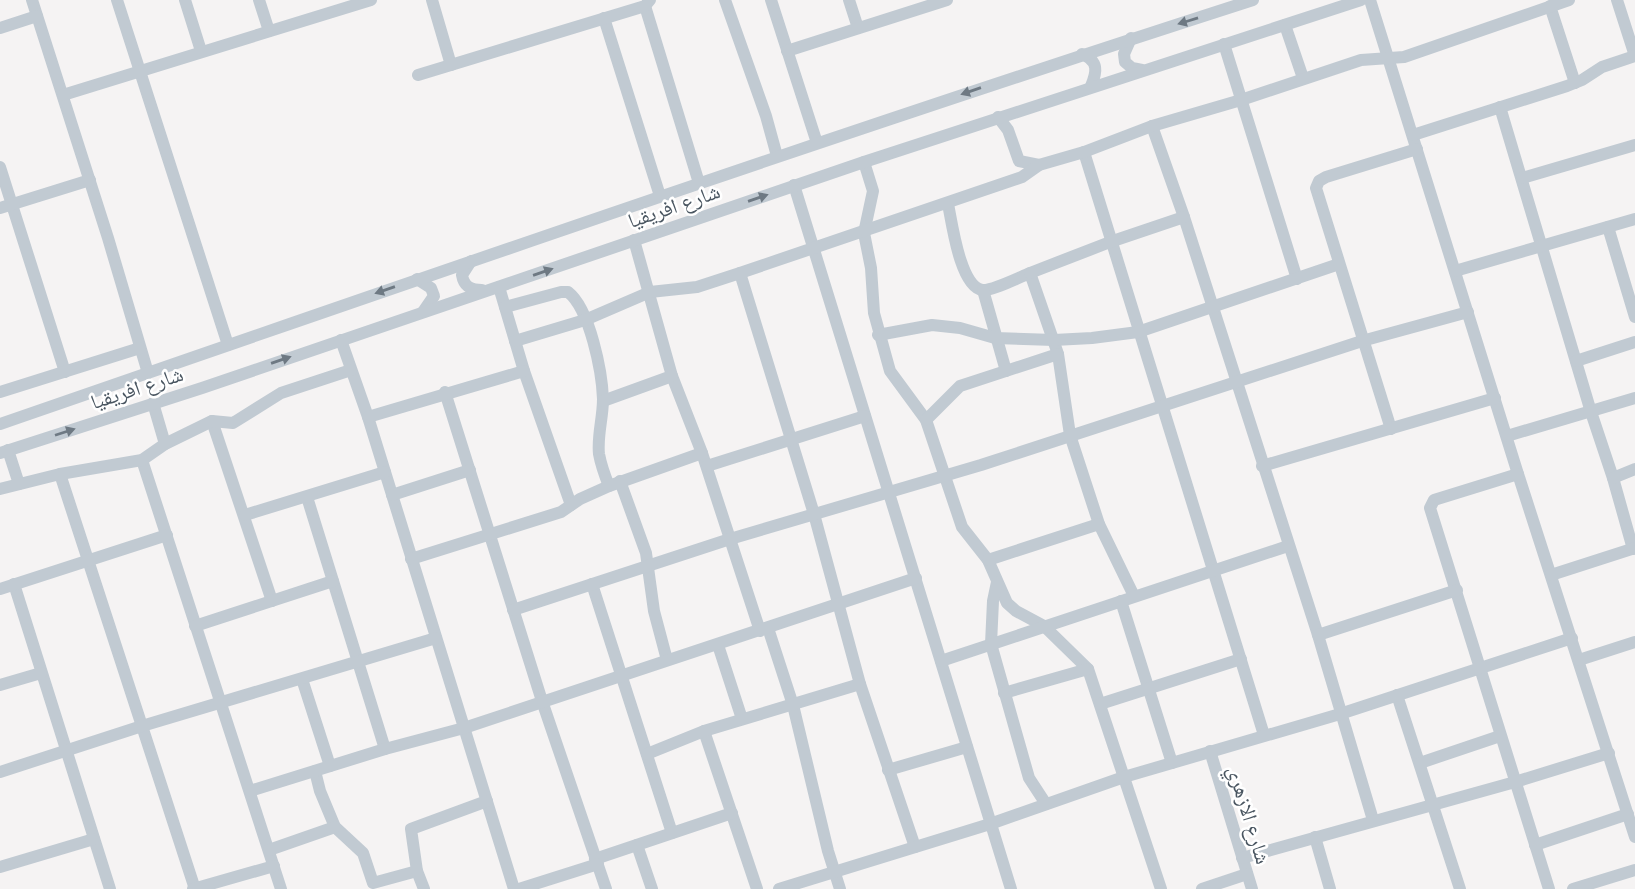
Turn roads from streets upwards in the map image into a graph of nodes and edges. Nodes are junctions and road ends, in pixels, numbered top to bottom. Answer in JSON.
{"nodes":[{"id":1,"x":32,"y":0,"type":"edge"},
{"id":2,"x":117,"y":0,"type":"edge"},
{"id":3,"x":185,"y":0,"type":"edge"},
{"id":4,"x":259,"y":0,"type":"edge"},
{"id":5,"x":372,"y":0,"type":"edge"},
{"id":6,"x":432,"y":0,"type":"edge"},
{"id":7,"x":725,"y":0,"type":"edge"},
{"id":8,"x":771,"y":0,"type":"edge"},
{"id":9,"x":849,"y":0,"type":"edge"},
{"id":10,"x":947,"y":0,"type":"edge"},
{"id":11,"x":1253,"y":0,"type":"edge"},
{"id":12,"x":1361,"y":0,"type":"edge"},
{"id":13,"x":1370,"y":0,"type":"edge"},
{"id":14,"x":1569,"y":0,"type":"edge"},
{"id":15,"x":1617,"y":0,"type":"edge"},
{"id":16,"x":648,"y":3,"type":"edge"},
{"id":17,"x":1227,"y":4,"type":"edge"},
{"id":18,"x":917,"y":5,"type":"edge"},
{"id":19,"x":1550,"y":6,"type":"junction"},
{"id":20,"x":37,"y":16,"type":"junction"},
{"id":21,"x":604,"y":18,"type":"junction"},
{"id":22,"x":1285,"y":25,"type":"junction"},
{"id":23,"x":0,"y":28,"type":"edge"},
{"id":24,"x":858,"y":28,"type":"junction"},
{"id":25,"x":270,"y":31,"type":"junction"},
{"id":26,"x":1131,"y":38,"type":"junction"},
{"id":27,"x":1224,"y":44,"type":"junction"},
{"id":28,"x":201,"y":51,"type":"junction"},
{"id":29,"x":787,"y":51,"type":"junction"},
{"id":30,"x":1082,"y":54,"type":"junction"},
{"id":31,"x":1635,"y":56,"type":"edge"},
{"id":32,"x":1389,"y":59,"type":"junction"},
{"id":33,"x":451,"y":65,"type":"junction"},
{"id":34,"x":1143,"y":69,"type":"junction"},
{"id":35,"x":139,"y":71,"type":"junction"},
{"id":36,"x":418,"y":75,"type":"dead end"},
{"id":37,"x":1303,"y":78,"type":"junction"},
{"id":38,"x":1575,"y":83,"type":"junction"},
{"id":39,"x":1091,"y":86,"type":"junction"},
{"id":40,"x":63,"y":94,"type":"junction"},
{"id":41,"x":1241,"y":100,"type":"junction"},
{"id":42,"x":1500,"y":107,"type":"junction"},
{"id":43,"x":998,"y":117,"type":"junction"},
{"id":44,"x":1153,"y":126,"type":"junction"},
{"id":45,"x":1413,"y":135,"type":"junction"},
{"id":46,"x":817,"y":143,"type":"junction"},
{"id":47,"x":1635,"y":145,"type":"edge"},
{"id":48,"x":1417,"y":149,"type":"junction"},
{"id":49,"x":1084,"y":152,"type":"junction"},
{"id":50,"x":777,"y":156,"type":"junction"},
{"id":51,"x":864,"y":162,"type":"junction"},
{"id":52,"x":1039,"y":165,"type":"junction"},
{"id":53,"x":0,"y":167,"type":"edge"},
{"id":54,"x":1522,"y":178,"type":"junction"},
{"id":55,"x":90,"y":180,"type":"junction"},
{"id":56,"x":699,"y":183,"type":"junction"},
{"id":57,"x":794,"y":185,"type":"junction"},
{"id":58,"x":660,"y":196,"type":"junction"},
{"id":59,"x":948,"y":204,"type":"junction"},
{"id":60,"x":6,"y":206,"type":"edge"},
{"id":61,"x":1184,"y":216,"type":"junction"},
{"id":62,"x":1635,"y":219,"type":"edge"},
{"id":63,"x":1608,"y":227,"type":"junction"},
{"id":64,"x":864,"y":233,"type":"junction"},
{"id":65,"x":634,"y":240,"type":"junction"},
{"id":66,"x":1111,"y":242,"type":"junction"},
{"id":67,"x":1543,"y":246,"type":"junction"},
{"id":68,"x":813,"y":247,"type":"junction"},
{"id":69,"x":471,"y":261,"type":"junction"},
{"id":70,"x":1339,"y":264,"type":"junction"},
{"id":71,"x":1455,"y":271,"type":"junction"},
{"id":72,"x":740,"y":274,"type":"junction"},
{"id":73,"x":1030,"y":274,"type":"junction"},
{"id":74,"x":417,"y":279,"type":"junction"},
{"id":75,"x":1297,"y":279,"type":"junction"},
{"id":76,"x":499,"y":287,"type":"junction"},
{"id":77,"x":983,"y":290,"type":"junction"},
{"id":78,"x":485,"y":291,"type":"junction"},
{"id":79,"x":650,"y":292,"type":"junction"},
{"id":80,"x":505,"y":307,"type":"junction"},
{"id":81,"x":1213,"y":307,"type":"junction"},
{"id":82,"x":1468,"y":312,"type":"junction"},
{"id":83,"x":422,"y":313,"type":"junction"},
{"id":84,"x":1635,"y":317,"type":"edge"},
{"id":85,"x":585,"y":320,"type":"junction"},
{"id":86,"x":1138,"y":332,"type":"junction"},
{"id":87,"x":878,"y":335,"type":"junction"},
{"id":88,"x":995,"y":338,"type":"junction"},
{"id":89,"x":341,"y":340,"type":"junction"},
{"id":90,"x":1054,"y":340,"type":"junction"},
{"id":91,"x":515,"y":341,"type":"junction"},
{"id":92,"x":1362,"y":341,"type":"junction"},
{"id":93,"x":1635,"y":342,"type":"edge"},
{"id":94,"x":228,"y":345,"type":"junction"},
{"id":95,"x":140,"y":348,"type":"junction"},
{"id":96,"x":1058,"y":354,"type":"junction"},
{"id":97,"x":1576,"y":361,"type":"junction"},
{"id":98,"x":351,"y":370,"type":"junction"},
{"id":99,"x":524,"y":370,"type":"junction"},
{"id":100,"x":1006,"y":371,"type":"junction"},
{"id":101,"x":65,"y":372,"type":"junction"},
{"id":102,"x":148,"y":373,"type":"junction"},
{"id":103,"x":672,"y":376,"type":"junction"},
{"id":104,"x":1236,"y":380,"type":"junction"},
{"id":105,"x":1,"y":388,"type":"edge"},
{"id":106,"x":445,"y":393,"type":"junction"},
{"id":107,"x":1495,"y":398,"type":"junction"},
{"id":108,"x":1635,"y":398,"type":"edge"},
{"id":109,"x":603,"y":401,"type":"junction"},
{"id":110,"x":153,"y":403,"type":"junction"},
{"id":111,"x":1162,"y":406,"type":"junction"},
{"id":112,"x":1591,"y":412,"type":"junction"},
{"id":113,"x":865,"y":416,"type":"junction"},
{"id":114,"x":368,"y":417,"type":"junction"},
{"id":115,"x":926,"y":420,"type":"junction"},
{"id":116,"x":212,"y":421,"type":"junction"},
{"id":117,"x":0,"y":424,"type":"edge"},
{"id":118,"x":1391,"y":429,"type":"junction"},
{"id":119,"x":1070,"y":435,"type":"junction"},
{"id":120,"x":1507,"y":436,"type":"junction"},
{"id":121,"x":791,"y":439,"type":"junction"},
{"id":122,"x":165,"y":444,"type":"junction"},
{"id":123,"x":4,"y":452,"type":"edge"},
{"id":124,"x":702,"y":453,"type":"junction"},
{"id":125,"x":142,"y":460,"type":"junction"},
{"id":126,"x":707,"y":466,"type":"junction"},
{"id":127,"x":1262,"y":466,"type":"junction"},
{"id":128,"x":1635,"y":470,"type":"edge"},
{"id":129,"x":470,"y":471,"type":"junction"},
{"id":130,"x":385,"y":472,"type":"junction"},
{"id":131,"x":60,"y":474,"type":"junction"},
{"id":132,"x":1518,"y":474,"type":"junction"},
{"id":133,"x":943,"y":475,"type":"junction"},
{"id":134,"x":1614,"y":478,"type":"junction"},
{"id":135,"x":19,"y":484,"type":"junction"},
{"id":136,"x":614,"y":484,"type":"junction"},
{"id":137,"x":0,"y":489,"type":"edge"},
{"id":138,"x":888,"y":492,"type":"junction"},
{"id":139,"x":392,"y":495,"type":"junction"},
{"id":140,"x":307,"y":497,"type":"junction"},
{"id":141,"x":571,"y":505,"type":"junction"},
{"id":142,"x":814,"y":514,"type":"junction"},
{"id":143,"x":245,"y":516,"type":"junction"},
{"id":144,"x":1099,"y":524,"type":"junction"},
{"id":145,"x":490,"y":534,"type":"junction"},
{"id":146,"x":167,"y":535,"type":"junction"},
{"id":147,"x":730,"y":539,"type":"junction"},
{"id":148,"x":1288,"y":546,"type":"junction"},
{"id":149,"x":1634,"y":548,"type":"edge"},
{"id":150,"x":411,"y":559,"type":"junction"},
{"id":151,"x":89,"y":560,"type":"junction"},
{"id":152,"x":988,"y":560,"type":"junction"},
{"id":153,"x":648,"y":565,"type":"junction"},
{"id":154,"x":1213,"y":570,"type":"junction"},
{"id":155,"x":1551,"y":575,"type":"junction"},
{"id":156,"x":916,"y":578,"type":"junction"},
{"id":157,"x":333,"y":581,"type":"junction"},
{"id":158,"x":997,"y":582,"type":"junction"},
{"id":159,"x":14,"y":584,"type":"junction"},
{"id":160,"x":592,"y":584,"type":"junction"},
{"id":161,"x":0,"y":589,"type":"edge"},
{"id":162,"x":1457,"y":590,"type":"junction"},
{"id":163,"x":1128,"y":598,"type":"junction"},
{"id":164,"x":272,"y":601,"type":"junction"},
{"id":165,"x":839,"y":604,"type":"junction"},
{"id":166,"x":513,"y":610,"type":"junction"},
{"id":167,"x":195,"y":626,"type":"junction"},
{"id":168,"x":1044,"y":626,"type":"junction"},
{"id":169,"x":764,"y":629,"type":"junction"},
{"id":170,"x":1318,"y":635,"type":"junction"},
{"id":171,"x":436,"y":638,"type":"junction"},
{"id":172,"x":1572,"y":638,"type":"junction"},
{"id":173,"x":1635,"y":642,"type":"edge"},
{"id":174,"x":991,"y":644,"type":"junction"},
{"id":175,"x":718,"y":645,"type":"junction"},
{"id":176,"x":1241,"y":659,"type":"junction"},
{"id":177,"x":667,"y":660,"type":"junction"},
{"id":178,"x":1579,"y":660,"type":"junction"},
{"id":179,"x":358,"y":661,"type":"junction"},
{"id":180,"x":941,"y":661,"type":"junction"},
{"id":181,"x":1088,"y":669,"type":"junction"},
{"id":182,"x":1479,"y":670,"type":"junction"},
{"id":183,"x":41,"y":673,"type":"junction"},
{"id":184,"x":621,"y":675,"type":"junction"},
{"id":185,"x":302,"y":679,"type":"junction"},
{"id":186,"x":860,"y":684,"type":"junction"},
{"id":187,"x":0,"y":685,"type":"edge"},
{"id":188,"x":1149,"y":688,"type":"junction"},
{"id":189,"x":1004,"y":693,"type":"junction"},
{"id":190,"x":1397,"y":695,"type":"junction"},
{"id":191,"x":542,"y":701,"type":"junction"},
{"id":192,"x":220,"y":704,"type":"junction"},
{"id":193,"x":1100,"y":704,"type":"junction"},
{"id":194,"x":793,"y":705,"type":"junction"},
{"id":195,"x":1340,"y":714,"type":"junction"},
{"id":196,"x":742,"y":719,"type":"junction"},
{"id":197,"x":142,"y":726,"type":"junction"},
{"id":198,"x":464,"y":728,"type":"junction"},
{"id":199,"x":704,"y":731,"type":"junction"},
{"id":200,"x":1265,"y":736,"type":"junction"},
{"id":201,"x":1500,"y":736,"type":"junction"},
{"id":202,"x":967,"y":747,"type":"junction"},
{"id":203,"x":385,"y":749,"type":"junction"},
{"id":204,"x":66,"y":750,"type":"junction"},
{"id":205,"x":1210,"y":751,"type":"junction"},
{"id":206,"x":1609,"y":752,"type":"junction"},
{"id":207,"x":647,"y":754,"type":"junction"},
{"id":208,"x":1172,"y":763,"type":"junction"},
{"id":209,"x":1420,"y":763,"type":"junction"},
{"id":210,"x":330,"y":766,"type":"junction"},
{"id":211,"x":888,"y":770,"type":"junction"},
{"id":212,"x":315,"y":771,"type":"junction"},
{"id":213,"x":0,"y":772,"type":"edge"},
{"id":214,"x":1124,"y":777,"type":"junction"},
{"id":215,"x":1515,"y":782,"type":"junction"},
{"id":216,"x":250,"y":791,"type":"junction"},
{"id":217,"x":487,"y":801,"type":"junction"},
{"id":218,"x":1046,"y":804,"type":"junction"},
{"id":219,"x":1433,"y":805,"type":"junction"},
{"id":220,"x":732,"y":813,"type":"junction"},
{"id":221,"x":1628,"y":814,"type":"junction"},
{"id":222,"x":1373,"y":820,"type":"junction"},
{"id":223,"x":990,"y":824,"type":"junction"},
{"id":224,"x":335,"y":827,"type":"junction"},
{"id":225,"x":672,"y":833,"type":"junction"},
{"id":226,"x":1315,"y":837,"type":"junction"},
{"id":227,"x":1635,"y":837,"type":"edge"},
{"id":228,"x":94,"y":838,"type":"junction"},
{"id":229,"x":637,"y":845,"type":"junction"},
{"id":230,"x":1535,"y":845,"type":"junction"},
{"id":231,"x":915,"y":847,"type":"junction"},
{"id":232,"x":269,"y":850,"type":"junction"},
{"id":233,"x":1242,"y":858,"type":"junction"},
{"id":234,"x":596,"y":862,"type":"junction"},
{"id":235,"x":274,"y":866,"type":"junction"},
{"id":236,"x":0,"y":867,"type":"edge"},
{"id":237,"x":1635,"y":870,"type":"edge"},
{"id":238,"x":417,"y":871,"type":"junction"},
{"id":239,"x":835,"y":873,"type":"junction"},
{"id":240,"x":1247,"y":874,"type":"junction"},
{"id":241,"x":110,"y":889,"type":"edge"},
{"id":242,"x":194,"y":889,"type":"edge"},
{"id":243,"x":281,"y":889,"type":"edge"},
{"id":244,"x":424,"y":889,"type":"edge"},
{"id":245,"x":517,"y":889,"type":"edge"},
{"id":246,"x":606,"y":889,"type":"edge"},
{"id":247,"x":652,"y":889,"type":"edge"},
{"id":248,"x":757,"y":889,"type":"edge"},
{"id":249,"x":779,"y":889,"type":"edge"},
{"id":250,"x":840,"y":889,"type":"edge"},
{"id":251,"x":1011,"y":889,"type":"edge"},
{"id":252,"x":1161,"y":889,"type":"edge"},
{"id":253,"x":1202,"y":889,"type":"edge"},
{"id":254,"x":1252,"y":889,"type":"edge"},
{"id":255,"x":1330,"y":889,"type":"edge"},
{"id":256,"x":1460,"y":889,"type":"edge"},
{"id":257,"x":1549,"y":889,"type":"edge"},
{"id":258,"x":1573,"y":889,"type":"edge"}],
"edges":[{"from":1,"to":20,"type":"street"},
{"from":2,"to":35,"type":"street"},
{"from":3,"to":28,"type":"street"},
{"from":4,"to":25,"type":"street"},
{"from":5,"to":25,"type":"street"},
{"from":6,"to":33,"type":"street"},
{"from":7,"to":50,"type":"street"},
{"from":8,"to":29,"type":"street"},
{"from":9,"to":24,"type":"street"},
{"from":10,"to":18,"type":"street"},
{"from":11,"to":17,"type":"street","name":"شارع افريقيا"},
{"from":12,"to":22,"type":"street","name":"شارع افريقيا"},
{"from":13,"to":32,"type":"street"},
{"from":14,"to":19,"type":"street"},
{"from":15,"to":31,"type":"street"},
{"from":16,"to":21,"type":"street"},
{"from":16,"to":56,"type":"street"},
{"from":17,"to":26,"type":"street","name":"شارع افريقيا","one_way":true},
{"from":18,"to":24,"type":"street"},
{"from":19,"to":32,"type":"street"},
{"from":19,"to":38,"type":"street"},
{"from":20,"to":23,"type":"street"},
{"from":20,"to":40,"type":"street"},
{"from":21,"to":33,"type":"street"},
{"from":21,"to":58,"type":"street"},
{"from":22,"to":27,"type":"street","name":"شارع افريقيا"},
{"from":22,"to":37,"type":"street"},
{"from":24,"to":29,"type":"street"},
{"from":25,"to":28,"type":"street"},
{"from":26,"to":30,"type":"street","name":"شارع افريقيا"},
{"from":26,"to":34,"type":"street"},
{"from":27,"to":34,"type":"street","name":"شارع افريقيا"},
{"from":27,"to":41,"type":"street"},
{"from":28,"to":35,"type":"street"},
{"from":29,"to":46,"type":"street"},
{"from":30,"to":39,"type":"street"},
{"from":30,"to":46,"type":"street","name":"شارع افريقيا","one_way":true},
{"from":31,"to":38,"type":"street"},
{"from":32,"to":37,"type":"street"},
{"from":32,"to":45,"type":"street"},
{"from":33,"to":36,"type":"street"},
{"from":34,"to":39,"type":"street","name":"شارع افريقيا"},
{"from":35,"to":40,"type":"street"},
{"from":35,"to":94,"type":"street"},
{"from":37,"to":41,"type":"street"},
{"from":38,"to":42,"type":"street"},
{"from":39,"to":43,"type":"street","name":"شارع افريقيا"},
{"from":40,"to":55,"type":"street"},
{"from":41,"to":44,"type":"street"},
{"from":41,"to":75,"type":"street"},
{"from":42,"to":45,"type":"street"},
{"from":42,"to":54,"type":"street"},
{"from":43,"to":51,"type":"street","name":"شارع افريقيا"},
{"from":43,"to":52,"type":"street"},
{"from":44,"to":49,"type":"street"},
{"from":44,"to":61,"type":"street"},
{"from":45,"to":48,"type":"street"},
{"from":46,"to":50,"type":"street","name":"شارع افريقيا"},
{"from":47,"to":54,"type":"street"},
{"from":48,"to":70,"type":"street"},
{"from":48,"to":71,"type":"street"},
{"from":49,"to":52,"type":"street"},
{"from":49,"to":66,"type":"street"},
{"from":50,"to":56,"type":"street","name":"شارع افريقيا"},
{"from":51,"to":57,"type":"street","name":"شارع افريقيا"},
{"from":51,"to":64,"type":"street"},
{"from":52,"to":59,"type":"street"},
{"from":53,"to":60,"type":"street"},
{"from":54,"to":67,"type":"street"},
{"from":55,"to":60,"type":"street"},
{"from":55,"to":95,"type":"street"},
{"from":56,"to":58,"type":"street","name":"شارع افريقيا"},
{"from":65,"to":57,"type":"street","name":"شارع افريقيا","one_way":true},
{"from":57,"to":68,"type":"street"},
{"from":58,"to":69,"type":"street","name":"شارع افريقيا"},
{"from":59,"to":64,"type":"street"},
{"from":59,"to":77,"type":"street"},
{"from":60,"to":101,"type":"street"},
{"from":61,"to":66,"type":"street"},
{"from":61,"to":81,"type":"street"},
{"from":62,"to":63,"type":"street"},
{"from":63,"to":67,"type":"street"},
{"from":63,"to":84,"type":"street"},
{"from":64,"to":68,"type":"street"},
{"from":64,"to":87,"type":"street"},
{"from":76,"to":65,"type":"street","name":"شارع افريقيا","one_way":true},
{"from":65,"to":79,"type":"street"},
{"from":66,"to":73,"type":"street"},
{"from":66,"to":86,"type":"street"},
{"from":67,"to":71,"type":"street"},
{"from":67,"to":97,"type":"street"},
{"from":68,"to":72,"type":"street"},
{"from":68,"to":113,"type":"street"},
{"from":69,"to":74,"type":"street","name":"شارع افريقيا"},
{"from":69,"to":78,"type":"street"},
{"from":70,"to":75,"type":"street"},
{"from":70,"to":92,"type":"street"},
{"from":71,"to":82,"type":"street"},
{"from":72,"to":79,"type":"street"},
{"from":72,"to":121,"type":"street"},
{"from":73,"to":77,"type":"street"},
{"from":73,"to":90,"type":"street"},
{"from":74,"to":83,"type":"street"},
{"from":74,"to":94,"type":"street","name":"شارع افريقيا","one_way":true},
{"from":75,"to":81,"type":"street"},
{"from":76,"to":78,"type":"street","name":"شارع افريقيا"},
{"from":76,"to":80,"type":"street"},
{"from":77,"to":88,"type":"street"},
{"from":78,"to":83,"type":"street","name":"شارع افريقيا"},
{"from":79,"to":85,"type":"street"},
{"from":79,"to":103,"type":"street"},
{"from":80,"to":85,"type":"street"},
{"from":80,"to":91,"type":"street"},
{"from":81,"to":86,"type":"street"},
{"from":81,"to":104,"type":"street"},
{"from":82,"to":92,"type":"street"},
{"from":82,"to":107,"type":"street"},
{"from":83,"to":89,"type":"street","name":"شارع افريقيا"},
{"from":85,"to":91,"type":"street"},
{"from":85,"to":109,"type":"street"},
{"from":86,"to":90,"type":"street"},
{"from":86,"to":111,"type":"street"},
{"from":87,"to":88,"type":"street"},
{"from":87,"to":115,"type":"street"},
{"from":88,"to":90,"type":"street"},
{"from":88,"to":100,"type":"street"},
{"from":89,"to":98,"type":"street"},
{"from":110,"to":89,"type":"street","name":"شارع افريقيا","one_way":true},
{"from":90,"to":96,"type":"street"},
{"from":91,"to":99,"type":"street"},
{"from":92,"to":104,"type":"street"},
{"from":92,"to":118,"type":"street"},
{"from":93,"to":97,"type":"street"},
{"from":94,"to":102,"type":"street","name":"شارع افريقيا"},
{"from":95,"to":101,"type":"street"},
{"from":95,"to":102,"type":"street"},
{"from":96,"to":100,"type":"street"},
{"from":96,"to":119,"type":"street"},
{"from":97,"to":112,"type":"street"},
{"from":98,"to":114,"type":"street"},
{"from":98,"to":116,"type":"street"},
{"from":99,"to":106,"type":"street"},
{"from":99,"to":141,"type":"street"},
{"from":100,"to":115,"type":"street"},
{"from":101,"to":105,"type":"street"},
{"from":102,"to":117,"type":"street","name":"شارع افريقيا"},
{"from":103,"to":109,"type":"street"},
{"from":103,"to":124,"type":"street"},
{"from":104,"to":111,"type":"street"},
{"from":104,"to":127,"type":"street"},
{"from":106,"to":114,"type":"street"},
{"from":106,"to":129,"type":"street"},
{"from":107,"to":118,"type":"street"},
{"from":107,"to":120,"type":"street"},
{"from":108,"to":112,"type":"street"},
{"from":109,"to":136,"type":"street"},
{"from":110,"to":122,"type":"street"},
{"from":123,"to":110,"type":"street","name":"شارع افريقيا","one_way":true},
{"from":111,"to":119,"type":"street"},
{"from":111,"to":154,"type":"street"},
{"from":112,"to":120,"type":"street"},
{"from":112,"to":134,"type":"street"},
{"from":113,"to":121,"type":"street"},
{"from":113,"to":138,"type":"street"},
{"from":114,"to":130,"type":"street"},
{"from":115,"to":133,"type":"street"},
{"from":116,"to":122,"type":"street"},
{"from":116,"to":143,"type":"street"},
{"from":118,"to":127,"type":"street"},
{"from":119,"to":133,"type":"street"},
{"from":119,"to":144,"type":"street"},
{"from":120,"to":132,"type":"street"},
{"from":121,"to":126,"type":"street"},
{"from":121,"to":142,"type":"street"},
{"from":122,"to":125,"type":"street"},
{"from":123,"to":135,"type":"street"},
{"from":124,"to":126,"type":"street"},
{"from":124,"to":136,"type":"street"},
{"from":125,"to":131,"type":"street"},
{"from":125,"to":146,"type":"street"},
{"from":126,"to":147,"type":"street"},
{"from":127,"to":148,"type":"street"},
{"from":128,"to":134,"type":"street"},
{"from":129,"to":139,"type":"street"},
{"from":129,"to":145,"type":"street"},
{"from":130,"to":139,"type":"street"},
{"from":130,"to":140,"type":"street"},
{"from":131,"to":135,"type":"street"},
{"from":131,"to":151,"type":"street"},
{"from":132,"to":155,"type":"street"},
{"from":132,"to":162,"type":"street"},
{"from":133,"to":138,"type":"street"},
{"from":133,"to":152,"type":"street"},
{"from":134,"to":149,"type":"street"},
{"from":135,"to":137,"type":"street"},
{"from":136,"to":141,"type":"street"},
{"from":136,"to":153,"type":"street"},
{"from":138,"to":142,"type":"street"},
{"from":138,"to":156,"type":"street"},
{"from":139,"to":150,"type":"street"},
{"from":140,"to":143,"type":"street"},
{"from":140,"to":157,"type":"street"},
{"from":141,"to":145,"type":"street"},
{"from":142,"to":147,"type":"street"},
{"from":142,"to":165,"type":"street"},
{"from":143,"to":164,"type":"street"},
{"from":144,"to":152,"type":"street"},
{"from":144,"to":163,"type":"street"},
{"from":145,"to":150,"type":"street"},
{"from":145,"to":166,"type":"street"},
{"from":146,"to":151,"type":"street"},
{"from":146,"to":167,"type":"street"},
{"from":147,"to":153,"type":"street"},
{"from":147,"to":169,"type":"street"},
{"from":148,"to":154,"type":"street"},
{"from":148,"to":170,"type":"street"},
{"from":149,"to":155,"type":"street"},
{"from":150,"to":171,"type":"street"},
{"from":151,"to":159,"type":"street"},
{"from":151,"to":197,"type":"street"},
{"from":152,"to":158,"type":"street"},
{"from":153,"to":160,"type":"street"},
{"from":153,"to":177,"type":"street"},
{"from":154,"to":163,"type":"street"},
{"from":154,"to":176,"type":"street"},
{"from":155,"to":172,"type":"street"},
{"from":156,"to":165,"type":"street"},
{"from":156,"to":180,"type":"street"},
{"from":157,"to":164,"type":"street"},
{"from":157,"to":179,"type":"street"},
{"from":158,"to":168,"type":"street"},
{"from":158,"to":174,"type":"street"},
{"from":159,"to":161,"type":"street"},
{"from":159,"to":183,"type":"street"},
{"from":160,"to":166,"type":"street"},
{"from":160,"to":184,"type":"street"},
{"from":162,"to":170,"type":"street"},
{"from":162,"to":182,"type":"street"},
{"from":163,"to":168,"type":"street"},
{"from":163,"to":188,"type":"street"},
{"from":164,"to":167,"type":"street"},
{"from":165,"to":169,"type":"street"},
{"from":165,"to":186,"type":"street"},
{"from":166,"to":191,"type":"street"},
{"from":167,"to":192,"type":"street"},
{"from":168,"to":174,"type":"street"},
{"from":168,"to":181,"type":"street"},
{"from":169,"to":175,"type":"street"},
{"from":169,"to":194,"type":"street"},
{"from":170,"to":195,"type":"street"},
{"from":171,"to":179,"type":"street"},
{"from":171,"to":198,"type":"street"},
{"from":172,"to":178,"type":"street"},
{"from":172,"to":182,"type":"street"},
{"from":173,"to":178,"type":"street"},
{"from":174,"to":180,"type":"street"},
{"from":174,"to":189,"type":"street"},
{"from":175,"to":177,"type":"street"},
{"from":175,"to":196,"type":"street"},
{"from":176,"to":188,"type":"street"},
{"from":176,"to":200,"type":"street"},
{"from":177,"to":184,"type":"street"},
{"from":178,"to":206,"type":"street"},
{"from":179,"to":185,"type":"street"},
{"from":179,"to":203,"type":"street"},
{"from":180,"to":202,"type":"street"},
{"from":181,"to":189,"type":"street"},
{"from":181,"to":193,"type":"street"},
{"from":182,"to":190,"type":"street"},
{"from":182,"to":201,"type":"street"},
{"from":183,"to":187,"type":"street"},
{"from":183,"to":204,"type":"street"},
{"from":184,"to":191,"type":"street"},
{"from":184,"to":207,"type":"street"},
{"from":185,"to":192,"type":"street"},
{"from":185,"to":210,"type":"street"},
{"from":186,"to":194,"type":"street"},
{"from":186,"to":211,"type":"street"},
{"from":188,"to":193,"type":"street"},
{"from":188,"to":208,"type":"street"},
{"from":189,"to":218,"type":"street"},
{"from":190,"to":195,"type":"street"},
{"from":190,"to":209,"type":"street"},
{"from":191,"to":198,"type":"street"},
{"from":191,"to":234,"type":"street"},
{"from":192,"to":197,"type":"street"},
{"from":192,"to":216,"type":"street"},
{"from":193,"to":214,"type":"street"},
{"from":194,"to":196,"type":"street"},
{"from":194,"to":239,"type":"street"},
{"from":195,"to":200,"type":"street"},
{"from":195,"to":222,"type":"street"},
{"from":196,"to":199,"type":"street"},
{"from":197,"to":204,"type":"street"},
{"from":197,"to":242,"type":"street"},
{"from":198,"to":203,"type":"street"},
{"from":198,"to":217,"type":"street"},
{"from":199,"to":207,"type":"street"},
{"from":199,"to":220,"type":"street"},
{"from":200,"to":205,"type":"street"},
{"from":201,"to":209,"type":"street"},
{"from":201,"to":215,"type":"street"},
{"from":202,"to":211,"type":"street"},
{"from":202,"to":223,"type":"street"},
{"from":203,"to":210,"type":"street"},
{"from":204,"to":213,"type":"street"},
{"from":204,"to":228,"type":"street"},
{"from":205,"to":208,"type":"street"},
{"from":205,"to":233,"type":"street","name":"شارع الازهري"},
{"from":206,"to":215,"type":"street"},
{"from":206,"to":221,"type":"street"},
{"from":207,"to":225,"type":"street"},
{"from":208,"to":214,"type":"street"},
{"from":209,"to":219,"type":"street"},
{"from":210,"to":212,"type":"street"},
{"from":211,"to":231,"type":"street"},
{"from":212,"to":216,"type":"street"},
{"from":212,"to":224,"type":"street"},
{"from":214,"to":218,"type":"street"},
{"from":214,"to":252,"type":"street"},
{"from":215,"to":219,"type":"street"},
{"from":215,"to":230,"type":"street"},
{"from":216,"to":232,"type":"street"},
{"from":217,"to":238,"type":"street"},
{"from":217,"to":245,"type":"street"},
{"from":218,"to":223,"type":"street"},
{"from":219,"to":222,"type":"street"},
{"from":219,"to":256,"type":"street"},
{"from":220,"to":225,"type":"street"},
{"from":220,"to":248,"type":"street"},
{"from":221,"to":227,"type":"street"},
{"from":221,"to":230,"type":"street"},
{"from":222,"to":226,"type":"street"},
{"from":223,"to":231,"type":"street"},
{"from":223,"to":251,"type":"street"},
{"from":224,"to":232,"type":"street"},
{"from":224,"to":238,"type":"street"},
{"from":225,"to":229,"type":"street"},
{"from":226,"to":233,"type":"street"},
{"from":226,"to":255,"type":"street"},
{"from":228,"to":236,"type":"street"},
{"from":228,"to":241,"type":"street"},
{"from":229,"to":234,"type":"street"},
{"from":229,"to":247,"type":"street"},
{"from":230,"to":257,"type":"street"},
{"from":231,"to":239,"type":"street"},
{"from":232,"to":235,"type":"street"},
{"from":233,"to":240,"type":"street","name":"شارع الازهري"},
{"from":234,"to":245,"type":"street"},
{"from":234,"to":246,"type":"street"},
{"from":235,"to":242,"type":"street"},
{"from":235,"to":243,"type":"street"},
{"from":237,"to":258,"type":"street"},
{"from":238,"to":244,"type":"street"},
{"from":239,"to":249,"type":"street"},
{"from":239,"to":250,"type":"street"},
{"from":240,"to":253,"type":"street"},
{"from":240,"to":254,"type":"street","name":"شارع الازهري"}]}
